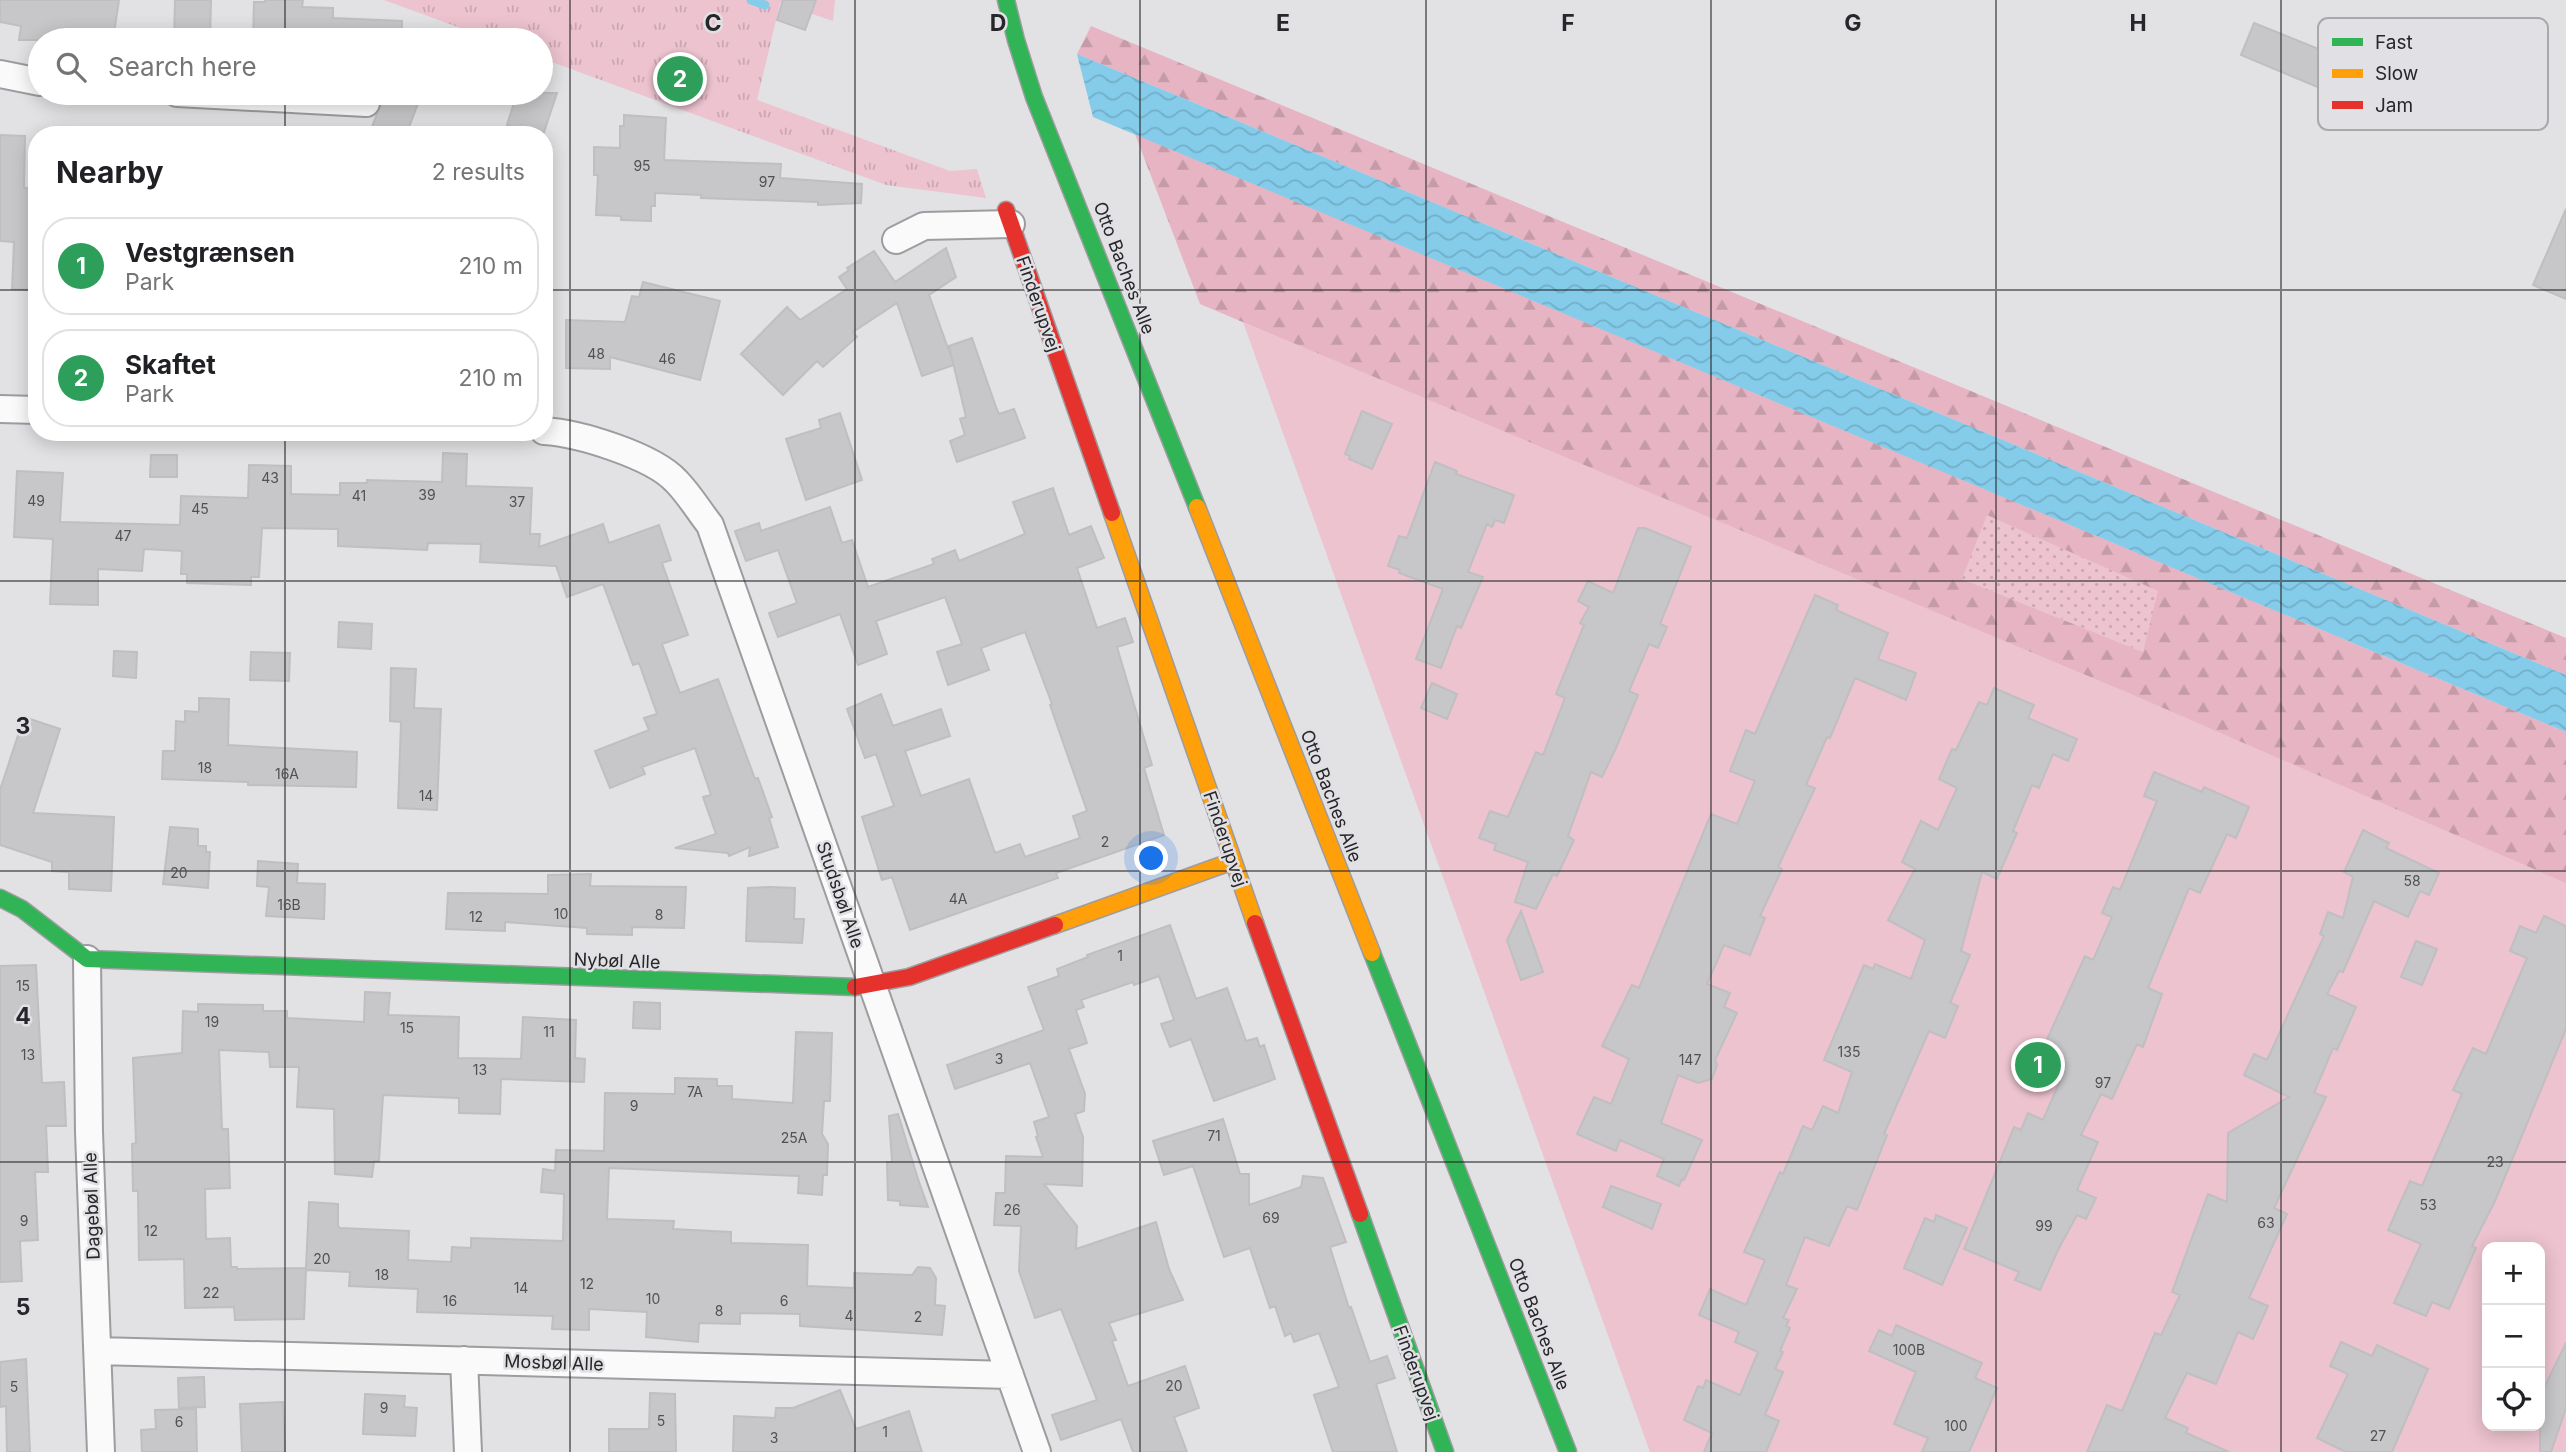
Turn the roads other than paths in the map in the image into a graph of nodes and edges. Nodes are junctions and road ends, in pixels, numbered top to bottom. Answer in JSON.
{"nodes":[{"id":1,"x":1006,"y":0,"type":"edge"},
{"id":2,"x":0,"y":74,"type":"edge"},
{"id":3,"x":28,"y":80,"type":"edge"},
{"id":4,"x":1048,"y":90,"type":"dead end"},
{"id":5,"x":1058,"y":154,"type":"junction"},
{"id":6,"x":1008,"y":217,"type":"joint"},
{"id":7,"x":896,"y":240,"type":"dead end"},
{"id":8,"x":0,"y":409,"type":"edge"},
{"id":9,"x":28,"y":410,"type":"edge"},
{"id":10,"x":553,"y":431,"type":"edge"},
{"id":11,"x":1233,"y":861,"type":"junction"},
{"id":12,"x":0,"y":898,"type":"edge"},
{"id":13,"x":87,"y":959,"type":"junction"},
{"id":14,"x":870,"y":984,"type":"junction"},
{"id":15,"x":98,"y":1351,"type":"junction"},
{"id":16,"x":464,"y":1360,"type":"junction"},
{"id":17,"x":1010,"y":1375,"type":"junction"},
{"id":18,"x":101,"y":1452,"type":"edge"},
{"id":19,"x":468,"y":1452,"type":"edge"},
{"id":20,"x":1037,"y":1452,"type":"edge"},
{"id":21,"x":1444,"y":1452,"type":"edge"},
{"id":22,"x":1568,"y":1452,"type":"edge"}],
"edges":[{"from":1,"to":5,"type":"street","name":"Otto Baches Alle"},
{"from":2,"to":3,"type":"street"},
{"from":4,"to":5,"type":"street","name":"Otto Baches Alle"},
{"from":5,"to":22,"type":"street","name":"Otto Baches Alle"},
{"from":6,"to":7,"type":"street","name":"Finderupvej"},
{"from":6,"to":11,"type":"street","name":"Finderupvej"},
{"from":8,"to":9,"type":"street"},
{"from":10,"to":14,"type":"street","name":"Studsbøl Alle"},
{"from":11,"to":14,"type":"street","name":"Nybøl Alle"},
{"from":11,"to":21,"type":"street","name":"Finderupvej"},
{"from":12,"to":13,"type":"street"},
{"from":13,"to":14,"type":"street","name":"Nybøl Alle"},
{"from":13,"to":15,"type":"street","name":"Dagebøl Alle"},
{"from":14,"to":17,"type":"street","name":"Studsbøl Alle"},
{"from":15,"to":16,"type":"street","name":"Mosbøl Alle"},
{"from":15,"to":18,"type":"street","name":"Dagebøl Alle"},
{"from":16,"to":17,"type":"street","name":"Mosbøl Alle"},
{"from":16,"to":19,"type":"street"},
{"from":17,"to":20,"type":"street","name":"Studsbøl Alle"}]}
